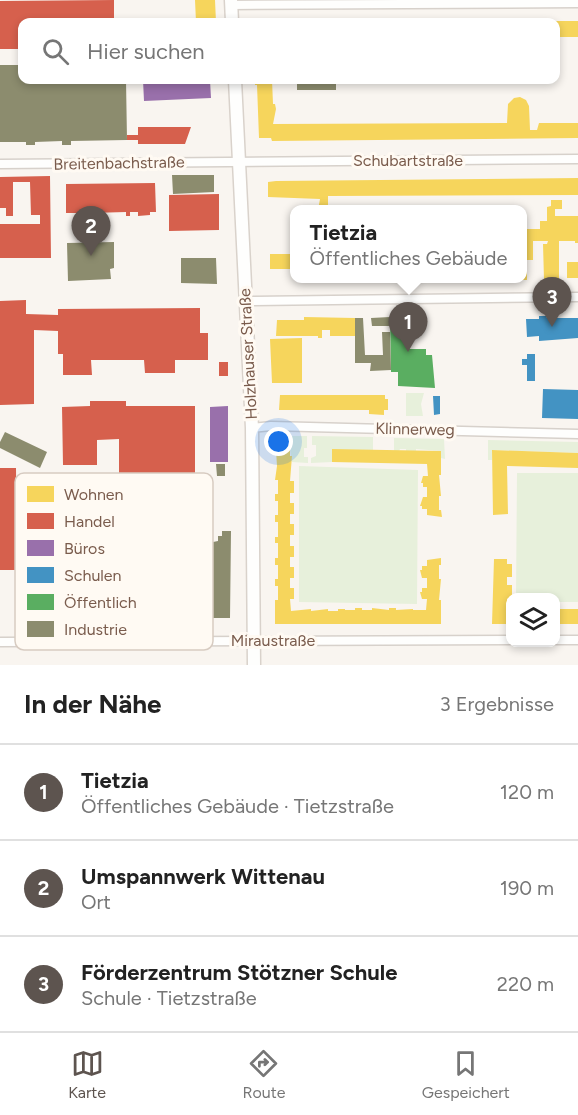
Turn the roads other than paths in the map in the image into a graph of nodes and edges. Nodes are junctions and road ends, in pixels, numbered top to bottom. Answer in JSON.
{"nodes":[{"id":1,"x":231,"y":2,"type":"edge"},
{"id":2,"x":578,"y":3,"type":"edge"},
{"id":3,"x":232,"y":18,"type":"edge"},
{"id":4,"x":235,"y":84,"type":"edge"},
{"id":5,"x":578,"y":159,"type":"edge"},
{"id":6,"x":239,"y":162,"type":"junction"},
{"id":7,"x":0,"y":164,"type":"edge"},
{"id":8,"x":578,"y":297,"type":"edge"},
{"id":9,"x":246,"y":301,"type":"junction"},
{"id":10,"x":252,"y":428,"type":"junction"},
{"id":11,"x":578,"y":434,"type":"edge"},
{"id":12,"x":213,"y":640,"type":"edge"},
{"id":13,"x":254,"y":640,"type":"junction"},
{"id":14,"x":506,"y":640,"type":"edge"},
{"id":15,"x":560,"y":640,"type":"edge"},
{"id":16,"x":578,"y":640,"type":"edge"},
{"id":17,"x":0,"y":642,"type":"edge"},
{"id":18,"x":15,"y":642,"type":"edge"},
{"id":19,"x":254,"y":665,"type":"edge"}],
"edges":[{"from":1,"to":2,"type":"street"},
{"from":1,"to":3,"type":"main road"},
{"from":4,"to":6,"type":"main road","name":"Holzhauser Straße"},
{"from":5,"to":6,"type":"street","name":"Schubartstraße"},
{"from":6,"to":7,"type":"street","name":"Breitenbachstraße"},
{"from":6,"to":9,"type":"main road","name":"Holzhauser Straße"},
{"from":8,"to":9,"type":"street"},
{"from":9,"to":10,"type":"main road","name":"Holzhauser Straße"},
{"from":10,"to":11,"type":"street","name":"Klinnerweg"},
{"from":10,"to":13,"type":"main road","name":"Holzhauser Straße"},
{"from":12,"to":13,"type":"street","name":"Miraustraße"},
{"from":13,"to":14,"type":"street","name":"Miraustraße"},
{"from":13,"to":19,"type":"main road","name":"Holzhauser Straße"},
{"from":15,"to":16,"type":"street"},
{"from":17,"to":18,"type":"street","name":"Miraustraße"}]}
